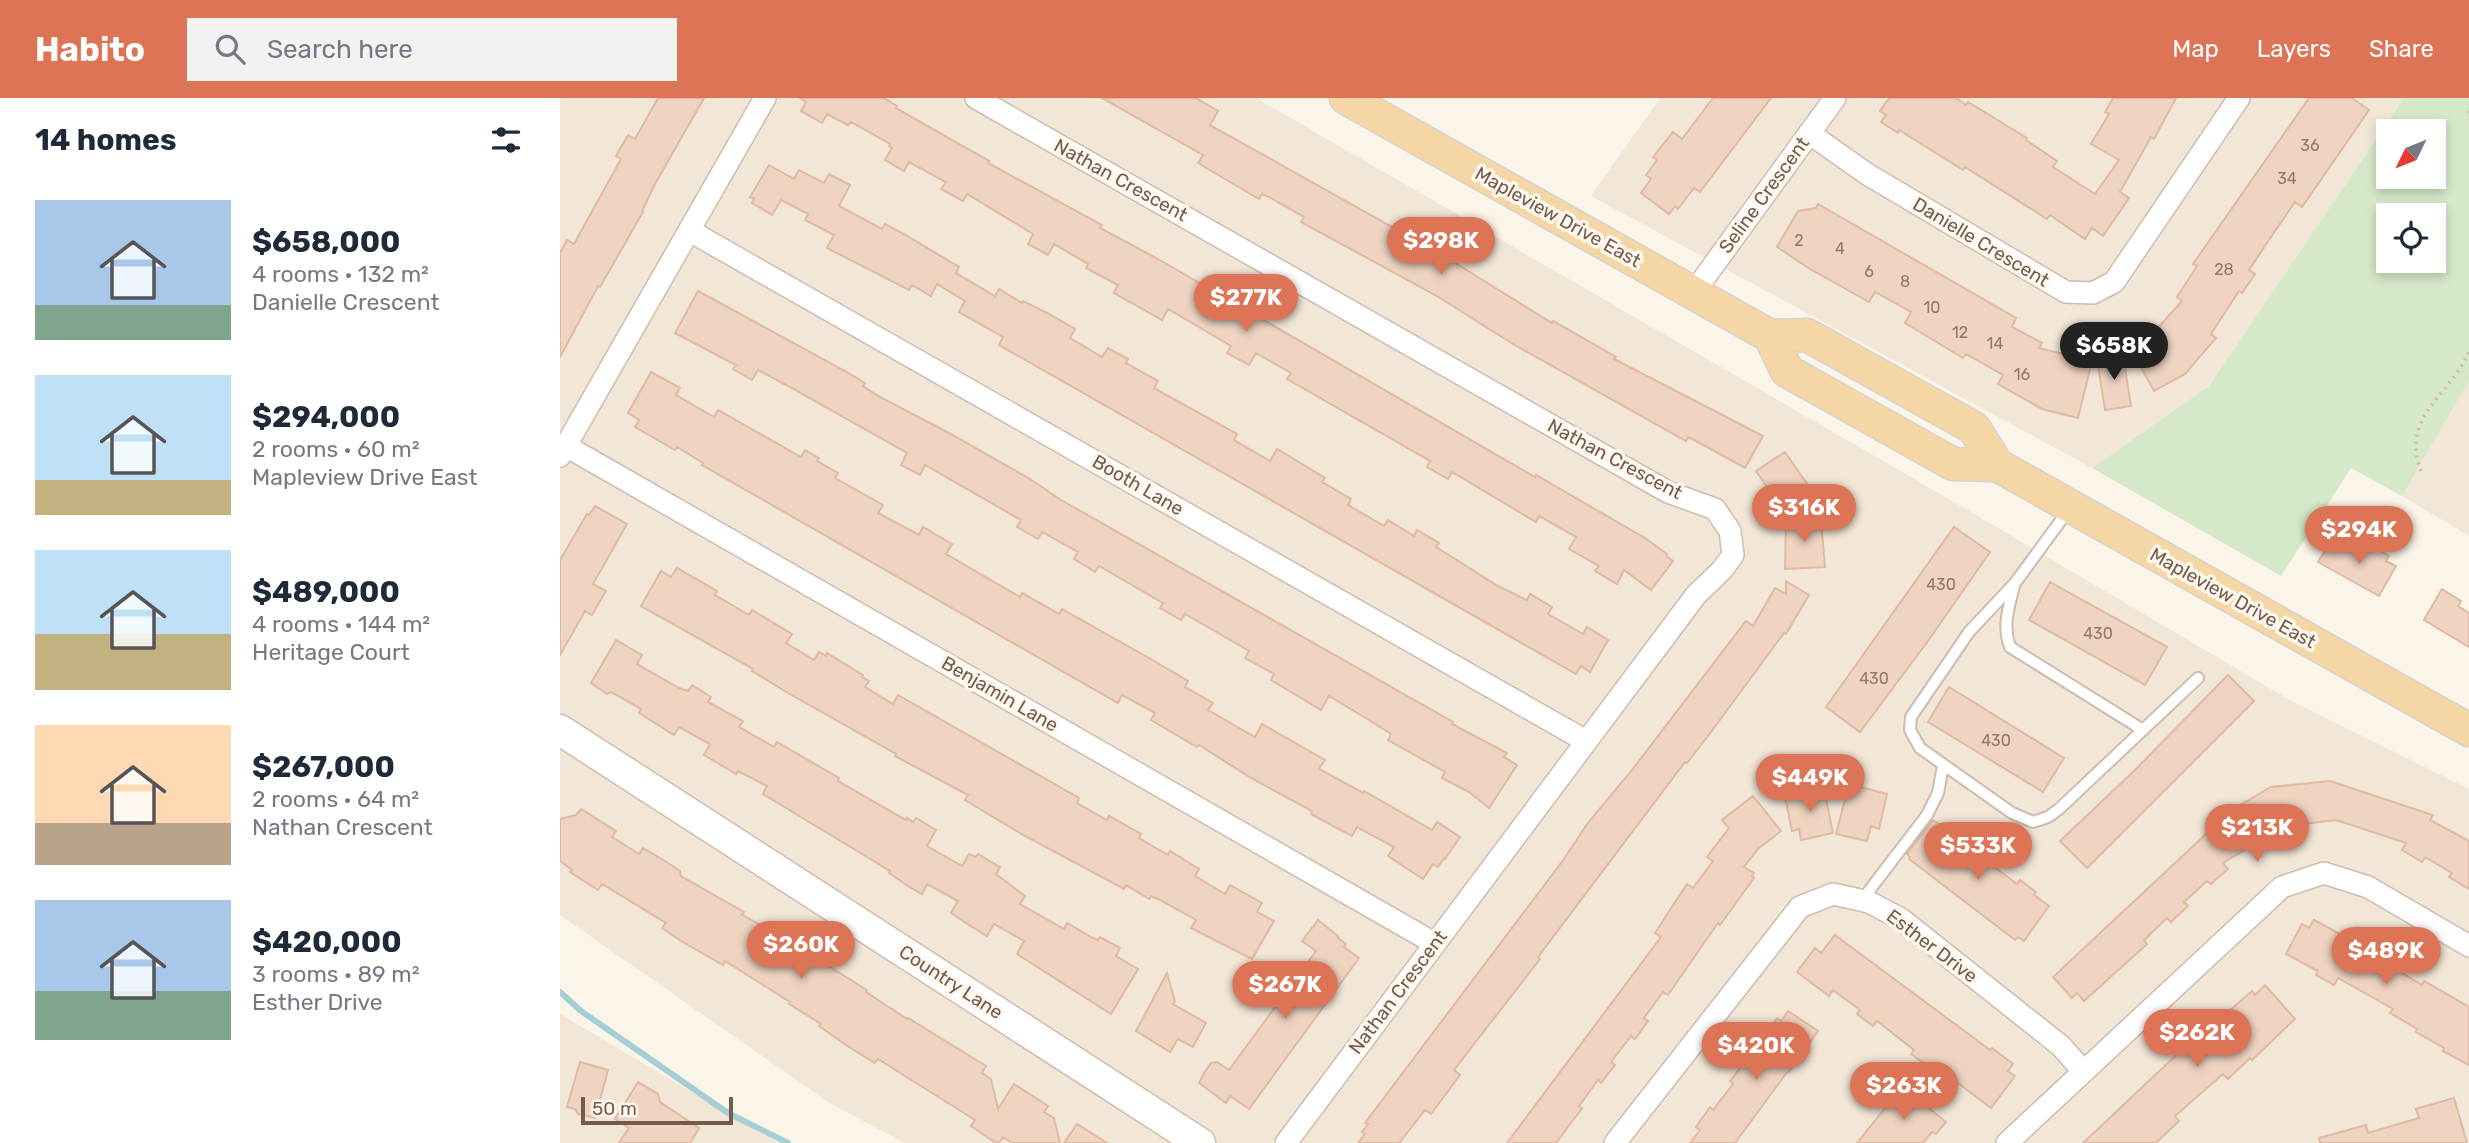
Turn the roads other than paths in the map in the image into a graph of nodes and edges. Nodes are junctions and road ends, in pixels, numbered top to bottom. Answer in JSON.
{"nodes":[{"id":1,"x":765,"y":98,"type":"edge"},
{"id":2,"x":976,"y":98,"type":"edge"},
{"id":3,"x":1346,"y":98,"type":"edge"},
{"id":4,"x":1835,"y":98,"type":"edge"},
{"id":5,"x":2239,"y":98,"type":"edge"},
{"id":6,"x":1810,"y":133,"type":"junction"},
{"id":7,"x":690,"y":231,"type":"junction"},
{"id":8,"x":1694,"y":292,"type":"junction"},
{"id":9,"x":1770,"y":336,"type":"junction"},
{"id":10,"x":563,"y":451,"type":"edge"},
{"id":11,"x":1997,"y":465,"type":"junction"},
{"id":12,"x":2071,"y":506,"type":"junction"},
{"id":13,"x":2015,"y":583,"type":"junction"},
{"id":14,"x":2198,"y":678,"type":"dead end"},
{"id":15,"x":560,"y":730,"type":"edge"},
{"id":16,"x":2143,"y":730,"type":"junction"},
{"id":17,"x":2469,"y":730,"type":"edge"},
{"id":18,"x":1586,"y":741,"type":"junction"},
{"id":19,"x":1944,"y":766,"type":"junction"},
{"id":20,"x":1862,"y":900,"type":"junction"},
{"id":21,"x":1434,"y":943,"type":"junction"},
{"id":22,"x":2469,"y":946,"type":"edge"},
{"id":23,"x":2083,"y":1071,"type":"junction"},
{"id":24,"x":1200,"y":1143,"type":"edge"},
{"id":25,"x":1286,"y":1143,"type":"edge"},
{"id":26,"x":1615,"y":1143,"type":"edge"},
{"id":27,"x":2007,"y":1143,"type":"edge"}],
"edges":[{"from":1,"to":7,"type":"street"},
{"from":2,"to":18,"type":"street","name":"Nathan Crescent"},
{"from":3,"to":8,"type":"main road","name":"Mapleview Drive East"},
{"from":4,"to":6,"type":"street","name":"Seline Crescent"},
{"from":5,"to":6,"type":"street","name":"Danielle Crescent"},
{"from":6,"to":8,"type":"street","name":"Seline Crescent"},
{"from":7,"to":10,"type":"street"},
{"from":7,"to":18,"type":"street","name":"Booth Lane"},
{"from":8,"to":9,"type":"main road","name":"Mapleview Drive East"},
{"from":9,"to":11,"type":"main road","name":"Mapleview Drive East"},
{"from":9,"to":11,"type":"main road","name":"Mapleview Drive East"},
{"from":10,"to":21,"type":"street","name":"Benjamin Lane"},
{"from":11,"to":12,"type":"main road","name":"Mapleview Drive East"},
{"from":12,"to":13,"type":"lane"},
{"from":12,"to":17,"type":"main road","name":"Mapleview Drive East"},
{"from":13,"to":16,"type":"lane"},
{"from":13,"to":19,"type":"lane"},
{"from":14,"to":16,"type":"lane"},
{"from":15,"to":24,"type":"street","name":"Country Lane"},
{"from":16,"to":19,"type":"lane"},
{"from":18,"to":21,"type":"street","name":"Nathan Crescent"},
{"from":19,"to":20,"type":"lane"},
{"from":20,"to":23,"type":"street","name":"Esther Drive"},
{"from":20,"to":26,"type":"street","name":"Esther Drive"},
{"from":21,"to":25,"type":"street","name":"Nathan Crescent"},
{"from":22,"to":23,"type":"street"},
{"from":23,"to":27,"type":"street"}]}
